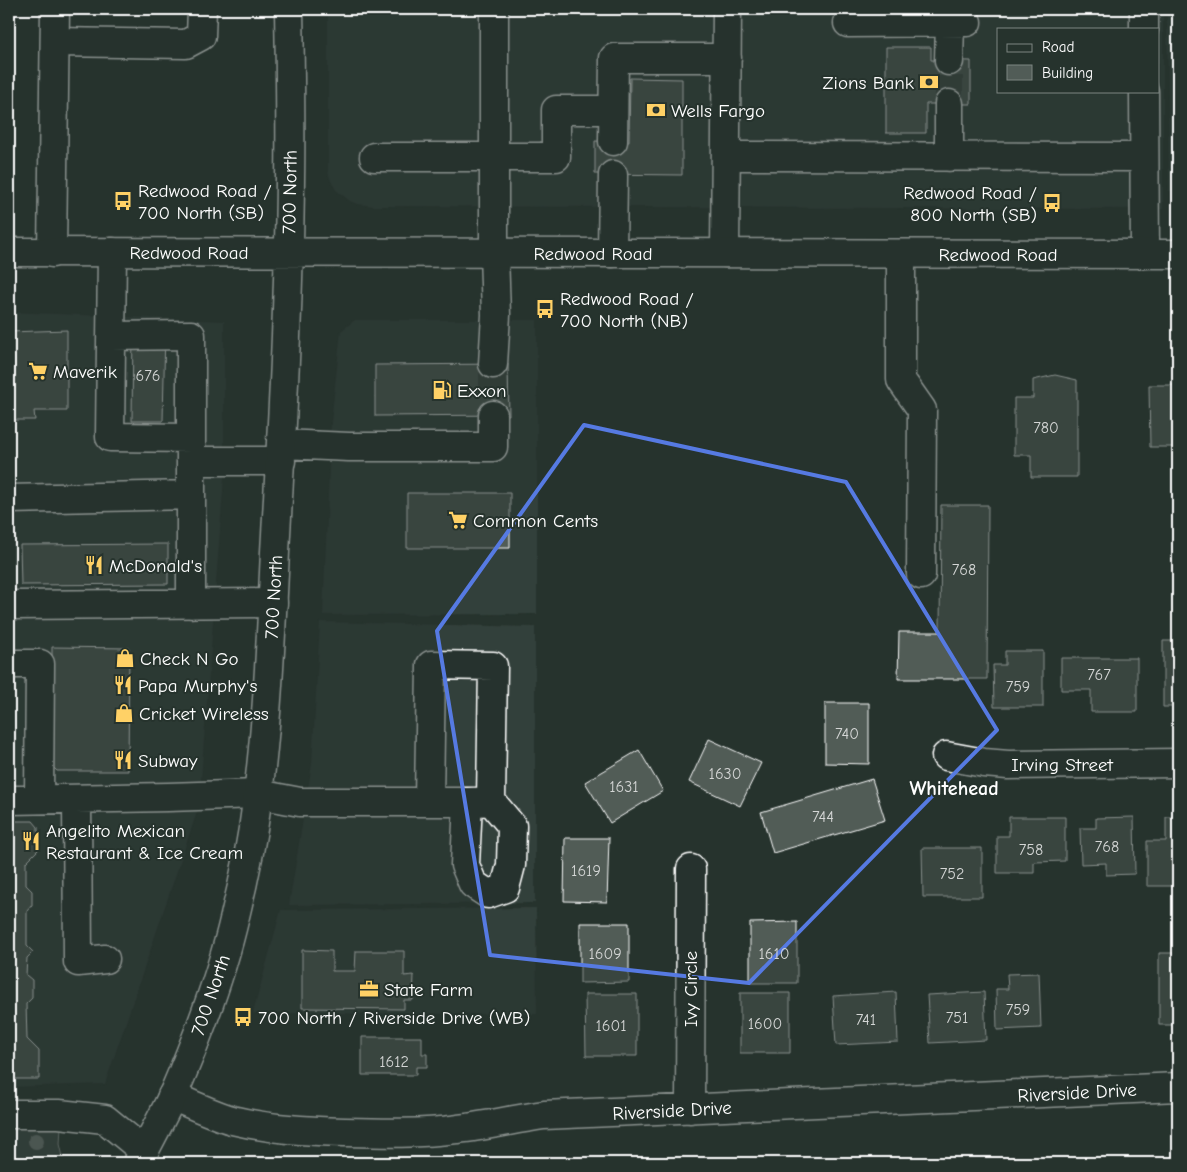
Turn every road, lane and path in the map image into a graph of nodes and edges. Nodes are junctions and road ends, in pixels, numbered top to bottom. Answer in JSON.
{"nodes":[{"id":1,"x":55,"y":9,"type":"edge"},
{"id":2,"x":202,"y":9,"type":"edge"},
{"id":3,"x":289,"y":9,"type":"edge"},
{"id":4,"x":494,"y":9,"type":"edge"},
{"id":5,"x":727,"y":9,"type":"edge"},
{"id":6,"x":1144,"y":9,"type":"edge"},
{"id":7,"x":848,"y":23,"type":"dead end"},
{"id":8,"x":1144,"y":28,"type":"edge"},
{"id":9,"x":55,"y":42,"type":"junction"},
{"id":10,"x":727,"y":58,"type":"junction"},
{"id":11,"x":949,"y":61,"type":"tunnel mouth"},
{"id":12,"x":1144,"y":92,"type":"edge"},
{"id":13,"x":949,"y":104,"type":"tunnel mouth"},
{"id":14,"x":613,"y":110,"type":"junction"},
{"id":15,"x":613,"y":142,"type":"dead end"},
{"id":16,"x":726,"y":156,"type":"junction"},
{"id":17,"x":374,"y":157,"type":"dead end"},
{"id":18,"x":494,"y":157,"type":"junction"},
{"id":19,"x":949,"y":157,"type":"junction"},
{"id":20,"x":1144,"y":157,"type":"junction"},
{"id":21,"x":613,"y":175,"type":"dead end"},
{"id":22,"x":9,"y":252,"type":"edge"},
{"id":23,"x":112,"y":252,"type":"junction"},
{"id":24,"x":52,"y":253,"type":"junction"},
{"id":25,"x":288,"y":253,"type":"junction"},
{"id":26,"x":494,"y":253,"type":"junction"},
{"id":27,"x":612,"y":253,"type":"junction"},
{"id":28,"x":725,"y":253,"type":"junction"},
{"id":29,"x":901,"y":254,"type":"junction"},
{"id":30,"x":1145,"y":254,"type":"junction"},
{"id":31,"x":1178,"y":254,"type":"edge"},
{"id":32,"x":111,"y":336,"type":"junction"},
{"id":33,"x":493,"y":364,"type":"tunnel mouth"},
{"id":34,"x":493,"y":415,"type":"tunnel mouth"},
{"id":35,"x":191,"y":450,"type":"junction"},
{"id":36,"x":281,"y":452,"type":"junction"},
{"id":37,"x":191,"y":495,"type":"junction"},
{"id":38,"x":9,"y":499,"type":"edge"},
{"id":39,"x":921,"y":575,"type":"dead end"},
{"id":40,"x":272,"y":602,"type":"junction"},
{"id":41,"x":9,"y":604,"type":"edge"},
{"id":42,"x":191,"y":604,"type":"junction"},
{"id":43,"x":9,"y":664,"type":"edge"},
{"id":44,"x":946,"y":756,"type":"dead end"},
{"id":45,"x":1178,"y":763,"type":"edge"},
{"id":46,"x":258,"y":794,"type":"junction"},
{"id":47,"x":39,"y":799,"type":"junction"},
{"id":48,"x":77,"y":799,"type":"junction"},
{"id":49,"x":9,"y":800,"type":"edge"},
{"id":50,"x":429,"y":802,"type":"junction"},
{"id":51,"x":690,"y":869,"type":"dead end"},
{"id":52,"x":105,"y":959,"type":"dead end"},
{"id":53,"x":1178,"y":1087,"type":"edge"},
{"id":54,"x":172,"y":1096,"type":"junction"},
{"id":55,"x":690,"y":1109,"type":"junction"},
{"id":56,"x":9,"y":1114,"type":"edge"},
{"id":57,"x":141,"y":1157,"type":"edge"}],
"edges":[{"from":1,"to":9,"type":"main road"},
{"from":2,"to":9,"type":"main road"},
{"from":3,"to":25,"type":"main road","name":"700 North"},
{"from":4,"to":18,"type":"main road"},
{"from":5,"to":10,"type":"main road"},
{"from":6,"to":8,"type":"main road"},
{"from":7,"to":11,"type":"main road"},
{"from":9,"to":24,"type":"main road"},
{"from":10,"to":14,"type":"main road"},
{"from":10,"to":16,"type":"main road"},
{"from":12,"to":20,"type":"main road"},
{"from":13,"to":19,"type":"main road"},
{"from":14,"to":15,"type":"main road"},
{"from":14,"to":18,"type":"main road"},
{"from":16,"to":19,"type":"main road"},
{"from":16,"to":28,"type":"main road"},
{"from":17,"to":18,"type":"main road"},
{"from":18,"to":26,"type":"main road"},
{"from":19,"to":20,"type":"main road"},
{"from":20,"to":30,"type":"main road"},
{"from":21,"to":27,"type":"main road"},
{"from":22,"to":24,"type":"main road","name":"Redwood Road"},
{"from":23,"to":24,"type":"main road","name":"Redwood Road"},
{"from":23,"to":25,"type":"main road","name":"Redwood Road"},
{"from":23,"to":32,"type":"main road"},
{"from":25,"to":26,"type":"main road","name":"Redwood Road"},
{"from":25,"to":36,"type":"main road","name":"700 North"},
{"from":26,"to":27,"type":"main road","name":"Redwood Road"},
{"from":26,"to":33,"type":"main road"},
{"from":27,"to":28,"type":"main road","name":"Redwood Road"},
{"from":28,"to":29,"type":"main road","name":"Redwood Road"},
{"from":29,"to":30,"type":"main road","name":"Redwood Road"},
{"from":29,"to":39,"type":"main road"},
{"from":30,"to":31,"type":"main road","name":"Redwood Road"},
{"from":32,"to":35,"type":"main road"},
{"from":32,"to":35,"type":"main road"},
{"from":34,"to":36,"type":"main road"},
{"from":35,"to":36,"type":"main road"},
{"from":35,"to":37,"type":"main road"},
{"from":36,"to":40,"type":"main road","name":"700 North"},
{"from":37,"to":38,"type":"main road"},
{"from":37,"to":42,"type":"main road"},
{"from":40,"to":42,"type":"main road"},
{"from":40,"to":46,"type":"main road","name":"700 North"},
{"from":41,"to":42,"type":"main road"},
{"from":43,"to":47,"type":"main road"},
{"from":44,"to":45,"type":"main road","name":"Irving Street"},
{"from":46,"to":48,"type":"main road"},
{"from":46,"to":50,"type":"main road"},
{"from":46,"to":54,"type":"main road","name":"700 North"},
{"from":47,"to":48,"type":"main road"},
{"from":47,"to":49,"type":"main road"},
{"from":48,"to":52,"type":"main road"},
{"from":50,"to":50,"type":"main road"},
{"from":51,"to":55,"type":"main road","name":"Ivy Circle"},
{"from":53,"to":55,"type":"main road","name":"Riverside Drive"},
{"from":54,"to":55,"type":"main road","name":"Riverside Drive"},
{"from":54,"to":57,"type":"main road","name":"700 North"},
{"from":56,"to":57,"type":"main road"}]}
